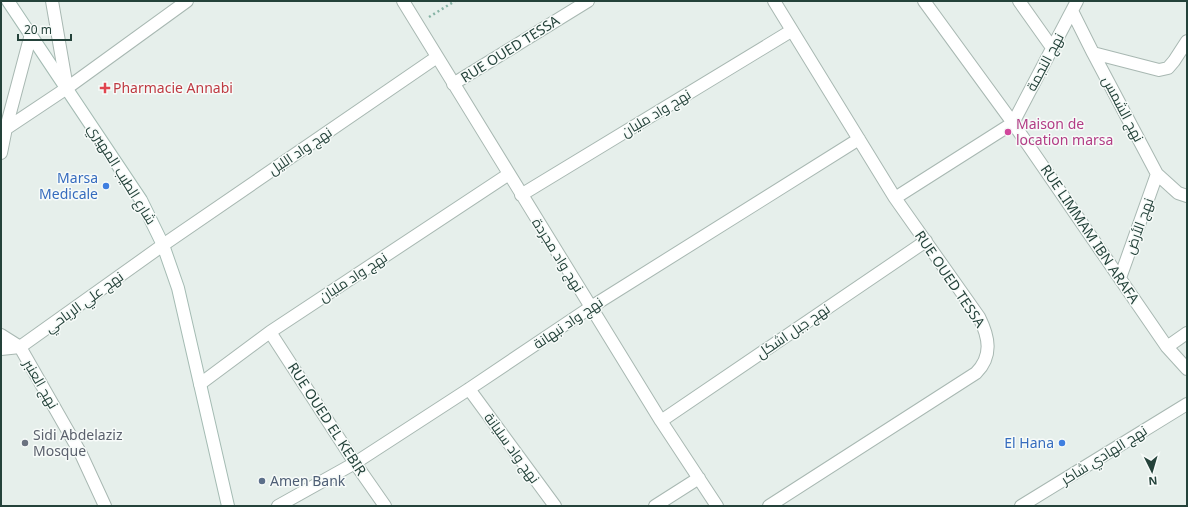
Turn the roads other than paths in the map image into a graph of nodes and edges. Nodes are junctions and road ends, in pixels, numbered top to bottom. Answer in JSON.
{"nodes":[{"id":1,"x":8,"y":1,"type":"edge"},
{"id":2,"x":52,"y":1,"type":"edge"},
{"id":3,"x":187,"y":1,"type":"edge"},
{"id":4,"x":403,"y":1,"type":"edge"},
{"id":5,"x":588,"y":1,"type":"edge"},
{"id":6,"x":774,"y":1,"type":"edge"},
{"id":7,"x":924,"y":1,"type":"edge"},
{"id":8,"x":1019,"y":1,"type":"edge"},
{"id":9,"x":1074,"y":6,"type":"edge"},
{"id":10,"x":791,"y":31,"type":"junction"},
{"id":11,"x":31,"y":34,"type":"junction"},
{"id":12,"x":1187,"y":41,"type":"edge"},
{"id":13,"x":1053,"y":49,"type":"junction"},
{"id":14,"x":1093,"y":53,"type":"junction"},
{"id":15,"x":437,"y":57,"type":"junction"},
{"id":16,"x":454,"y":84,"type":"junction"},
{"id":17,"x":67,"y":88,"type":"junction"},
{"id":18,"x":1013,"y":123,"type":"junction"},
{"id":19,"x":4,"y":130,"type":"edge"},
{"id":20,"x":859,"y":139,"type":"junction"},
{"id":21,"x":1,"y":154,"type":"edge"},
{"id":22,"x":509,"y":174,"type":"junction"},
{"id":23,"x":1157,"y":174,"type":"junction"},
{"id":24,"x":521,"y":195,"type":"junction"},
{"id":25,"x":1187,"y":196,"type":"edge"},
{"id":26,"x":895,"y":198,"type":"junction"},
{"id":27,"x":926,"y":241,"type":"junction"},
{"id":28,"x":163,"y":245,"type":"junction"},
{"id":29,"x":1120,"y":278,"type":"junction"},
{"id":30,"x":591,"y":307,"type":"junction"},
{"id":31,"x":270,"y":332,"type":"junction"},
{"id":32,"x":1187,"y":333,"type":"edge"},
{"id":33,"x":1,"y":335,"type":"edge"},
{"id":34,"x":20,"y":347,"type":"junction"},
{"id":35,"x":1167,"y":347,"type":"junction"},
{"id":36,"x":1,"y":349,"type":"edge"},
{"id":37,"x":1187,"y":369,"type":"edge"},
{"id":38,"x":200,"y":384,"type":"junction"},
{"id":39,"x":469,"y":389,"type":"junction"},
{"id":40,"x":1187,"y":404,"type":"edge"},
{"id":41,"x":661,"y":421,"type":"junction"},
{"id":42,"x":355,"y":463,"type":"junction"},
{"id":43,"x":699,"y":478,"type":"junction"},
{"id":44,"x":105,"y":506,"type":"edge"},
{"id":45,"x":228,"y":506,"type":"edge"},
{"id":46,"x":278,"y":506,"type":"edge"},
{"id":47,"x":385,"y":506,"type":"edge"},
{"id":48,"x":556,"y":506,"type":"edge"},
{"id":49,"x":654,"y":506,"type":"edge"},
{"id":50,"x":717,"y":506,"type":"edge"},
{"id":51,"x":769,"y":506,"type":"edge"},
{"id":52,"x":1021,"y":506,"type":"edge"}],
"edges":[{"from":1,"to":11,"type":"street","name":"شارع الطيب المهيري"},
{"from":2,"to":17,"type":"street"},
{"from":3,"to":17,"type":"street"},
{"from":4,"to":15,"type":"street","name":"نهج واد مجردة"},
{"from":5,"to":16,"type":"street","name":"RUE OUED TESSA"},
{"from":6,"to":10,"type":"street","name":"RUE OUED TESSA"},
{"from":7,"to":18,"type":"street","name":"RUE LIMMAM IBN ARAFA"},
{"from":8,"to":13,"type":"street"},
{"from":9,"to":13,"type":"street","name":"نهج النجمة"},
{"from":9,"to":14,"type":"street","name":"نهج الشمس"},
{"from":10,"to":20,"type":"street","name":"RUE OUED TESSA"},
{"from":10,"to":24,"type":"street","name":"نهج واد مليان"},
{"from":11,"to":17,"type":"street","name":"شارع الطيب المهيري"},
{"from":11,"to":19,"type":"street"},
{"from":12,"to":14,"type":"street"},
{"from":13,"to":18,"type":"street","name":"نهج النجمة"},
{"from":14,"to":23,"type":"street","name":"نهج الشمس"},
{"from":15,"to":16,"type":"street","name":"نهج واد مجردة"},
{"from":15,"to":28,"type":"street","name":"نهج واد الليل"},
{"from":16,"to":22,"type":"street","name":"نهج واد مجردة"},
{"from":17,"to":19,"type":"street"},
{"from":17,"to":28,"type":"street","name":"شارع الطيب المهيري"},
{"from":18,"to":26,"type":"street"},
{"from":18,"to":29,"type":"street","name":"RUE LIMMAM IBN ARAFA"},
{"from":19,"to":21,"type":"street"},
{"from":20,"to":26,"type":"street","name":"RUE OUED TESSA"},
{"from":20,"to":30,"type":"street","name":"نهج واد نبهانة"},
{"from":22,"to":24,"type":"street","name":"نهج واد مجردة"},
{"from":22,"to":31,"type":"street","name":"نهج واد مليان"},
{"from":23,"to":25,"type":"street","name":"نهج الشمس"},
{"from":23,"to":29,"type":"street","name":"نهج الأرض"},
{"from":24,"to":30,"type":"street","name":"نهج واد مجردة"},
{"from":26,"to":27,"type":"street","name":"RUE OUED TESSA"},
{"from":27,"to":41,"type":"street","name":"نهج جبل اشكل"},
{"from":27,"to":51,"type":"street","name":"RUE OUED TESSA"},
{"from":28,"to":34,"type":"street","name":"نهج علي الرياحي"},
{"from":28,"to":38,"type":"street","name":"شارع الطيب المهيري"},
{"from":29,"to":35,"type":"street","name":"RUE LIMMAM IBN ARAFA"},
{"from":30,"to":39,"type":"street","name":"نهج واد نبهانة"},
{"from":30,"to":41,"type":"street","name":"نهج واد مجردة"},
{"from":31,"to":38,"type":"street","name":"نهج واد مليان"},
{"from":31,"to":42,"type":"street","name":"RUE OUED EL KEBIR"},
{"from":32,"to":35,"type":"street"},
{"from":33,"to":34,"type":"street","name":"نهج العنبر"},
{"from":34,"to":36,"type":"street","name":"نهج علي الرياحي"},
{"from":34,"to":44,"type":"street","name":"نهج العنبر"},
{"from":35,"to":37,"type":"street","name":"RUE LIMMAM IBN ARAFA"},
{"from":38,"to":45,"type":"street","name":"شارع الطيب المهيري"},
{"from":39,"to":42,"type":"street","name":"نهج واد نبهانة"},
{"from":39,"to":48,"type":"street","name":"نهج واد سليانة"},
{"from":40,"to":52,"type":"street","name":"نهج الهادي شاكر"},
{"from":41,"to":43,"type":"street","name":"نهج واد مجردة"},
{"from":42,"to":46,"type":"street","name":"نهج واد نبهانة"},
{"from":42,"to":47,"type":"street","name":"RUE OUED EL KEBIR"},
{"from":43,"to":49,"type":"street"},
{"from":43,"to":50,"type":"street","name":"نهج واد مجردة"}]}
